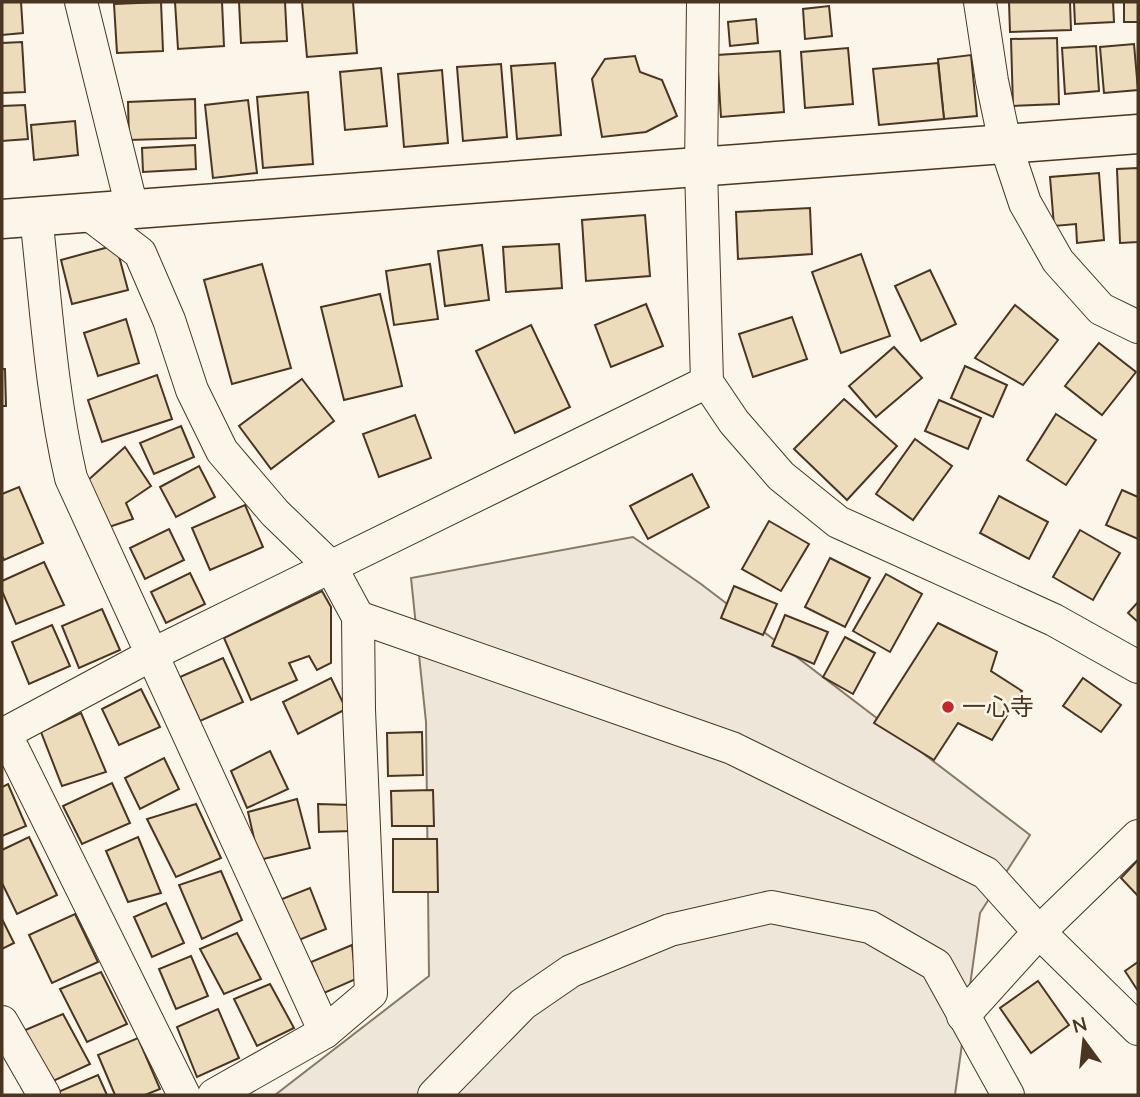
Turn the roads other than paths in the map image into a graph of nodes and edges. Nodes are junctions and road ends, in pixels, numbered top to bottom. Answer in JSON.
{"nodes":[{"id":1,"x":80,"y":2,"type":"edge"},
{"id":2,"x":703,"y":2,"type":"edge"},
{"id":3,"x":980,"y":2,"type":"edge"},
{"id":4,"x":1138,"y":134,"type":"edge"},
{"id":5,"x":1005,"y":143,"type":"junction"},
{"id":6,"x":701,"y":167,"type":"junction"},
{"id":7,"x":132,"y":208,"type":"junction"},
{"id":8,"x":86,"y":212,"type":"junction"},
{"id":9,"x":19,"y":218,"type":"edge"},
{"id":10,"x":1138,"y":327,"type":"edge"},
{"id":11,"x":707,"y":382,"type":"junction"},
{"id":12,"x":331,"y":567,"type":"junction"},
{"id":13,"x":358,"y":617,"type":"junction"},
{"id":14,"x":153,"y":654,"type":"junction"},
{"id":15,"x":1138,"y":667,"type":"edge"},
{"id":16,"x":3,"y":734,"type":"edge"},
{"id":17,"x":1138,"y":836,"type":"edge"},
{"id":18,"x":1039,"y":932,"type":"junction"},
{"id":19,"x":963,"y":1016,"type":"junction"},
{"id":20,"x":2,"y":1021,"type":"edge"},
{"id":21,"x":1138,"y":1029,"type":"edge"},
{"id":22,"x":325,"y":1032,"type":"junction"},
{"id":23,"x":44,"y":1095,"type":"edge"},
{"id":24,"x":184,"y":1095,"type":"edge"},
{"id":25,"x":214,"y":1095,"type":"edge"},
{"id":26,"x":434,"y":1095,"type":"edge"},
{"id":27,"x":1008,"y":1095,"type":"edge"}],
"edges":[{"from":1,"to":7,"type":"street"},
{"from":2,"to":6,"type":"street"},
{"from":3,"to":5,"type":"street"},
{"from":4,"to":5,"type":"street"},
{"from":5,"to":6,"type":"street"},
{"from":5,"to":10,"type":"street"},
{"from":6,"to":7,"type":"street"},
{"from":6,"to":11,"type":"street"},
{"from":7,"to":8,"type":"street"},
{"from":8,"to":9,"type":"street"},
{"from":8,"to":12,"type":"street"},
{"from":9,"to":14,"type":"street"},
{"from":11,"to":12,"type":"street"},
{"from":11,"to":15,"type":"street"},
{"from":12,"to":13,"type":"street"},
{"from":12,"to":14,"type":"street"},
{"from":13,"to":18,"type":"street"},
{"from":13,"to":22,"type":"street"},
{"from":14,"to":16,"type":"street"},
{"from":14,"to":22,"type":"street"},
{"from":16,"to":24,"type":"street"},
{"from":17,"to":18,"type":"street"},
{"from":18,"to":19,"type":"street"},
{"from":18,"to":21,"type":"street"},
{"from":19,"to":26,"type":"street"},
{"from":19,"to":27,"type":"street"},
{"from":20,"to":23,"type":"street"},
{"from":22,"to":25,"type":"street"}]}
